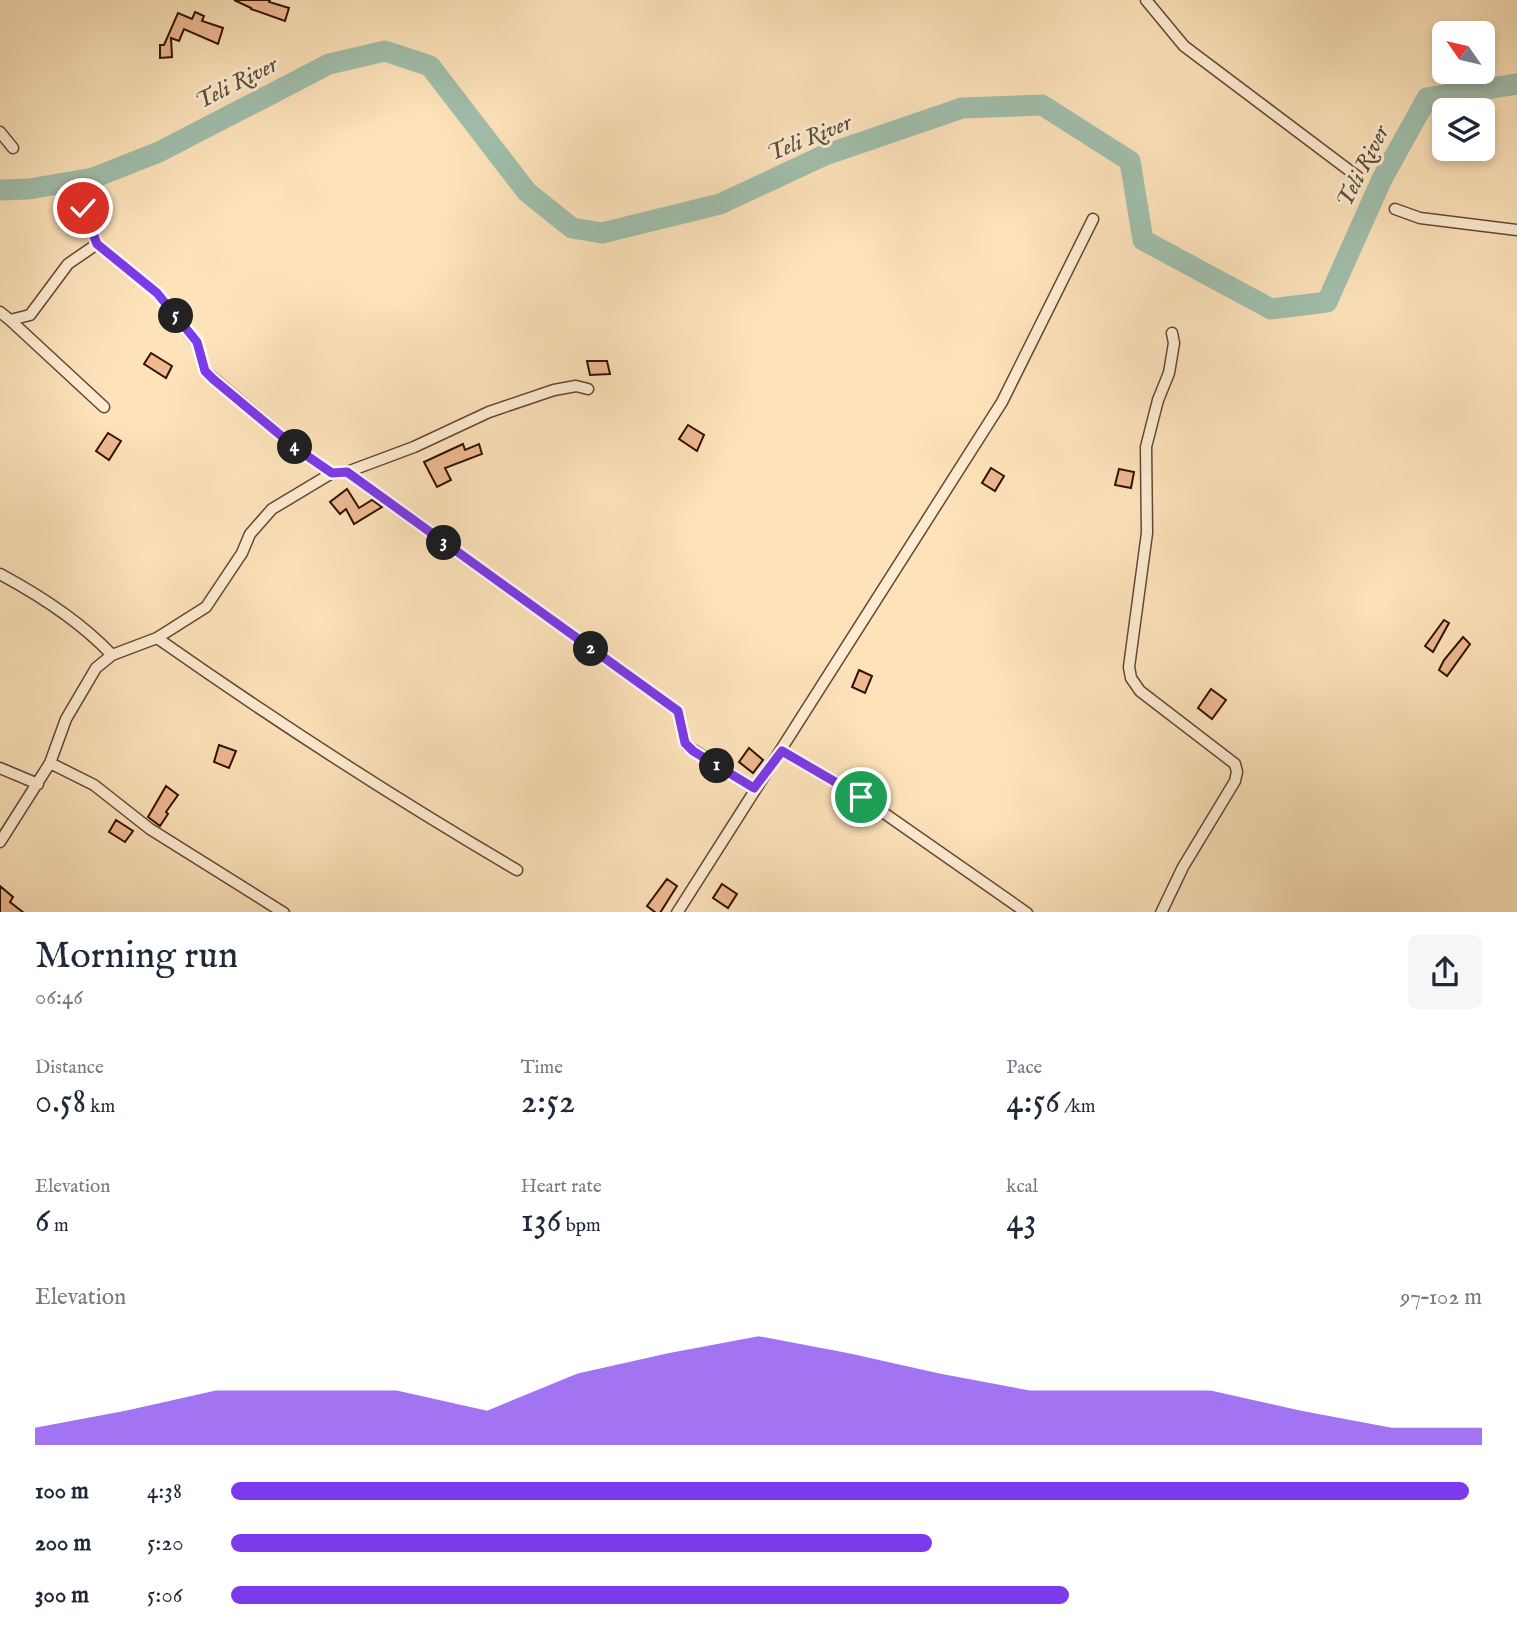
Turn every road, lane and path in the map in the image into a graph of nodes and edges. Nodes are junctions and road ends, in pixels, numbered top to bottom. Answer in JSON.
{"nodes":[{"id":1,"x":1146,"y":0,"type":"edge"},
{"id":2,"x":0,"y":132,"type":"edge"},
{"id":3,"x":13,"y":148,"type":"dead end"},
{"id":4,"x":1358,"y":177,"type":"dead end"},
{"id":5,"x":83,"y":208,"type":"dead end"},
{"id":6,"x":1395,"y":209,"type":"dead end"},
{"id":7,"x":1093,"y":219,"type":"dead end"},
{"id":8,"x":1517,"y":230,"type":"edge"},
{"id":9,"x":97,"y":244,"type":"junction"},
{"id":10,"x":0,"y":312,"type":"edge"},
{"id":11,"x":10,"y":320,"type":"junction"},
{"id":12,"x":1172,"y":333,"type":"dead end"},
{"id":13,"x":588,"y":389,"type":"dead end"},
{"id":14,"x":104,"y":407,"type":"dead end"},
{"id":15,"x":347,"y":472,"type":"junction"},
{"id":16,"x":332,"y":473,"type":"junction"},
{"id":17,"x":0,"y":574,"type":"edge"},
{"id":18,"x":157,"y":638,"type":"junction"},
{"id":19,"x":112,"y":655,"type":"junction"},
{"id":20,"x":782,"y":751,"type":"junction"},
{"id":21,"x":50,"y":763,"type":"junction"},
{"id":22,"x":0,"y":768,"type":"edge"},
{"id":23,"x":38,"y":784,"type":"junction"},
{"id":24,"x":754,"y":788,"type":"junction"},
{"id":25,"x":0,"y":842,"type":"edge"},
{"id":26,"x":517,"y":870,"type":"dead end"},
{"id":27,"x":284,"y":912,"type":"edge"},
{"id":28,"x":677,"y":912,"type":"edge"},
{"id":29,"x":1027,"y":912,"type":"edge"},
{"id":30,"x":1161,"y":912,"type":"edge"}],
"edges":[{"from":1,"to":4,"type":"street"},
{"from":2,"to":3,"type":"street"},
{"from":5,"to":9,"type":"street"},
{"from":6,"to":8,"type":"street"},
{"from":7,"to":20,"type":"street"},
{"from":9,"to":11,"type":"street"},
{"from":9,"to":16,"type":"street"},
{"from":10,"to":11,"type":"street"},
{"from":11,"to":14,"type":"street"},
{"from":12,"to":30,"type":"street"},
{"from":13,"to":15,"type":"street"},
{"from":15,"to":16,"type":"street"},
{"from":15,"to":24,"type":"street"},
{"from":16,"to":18,"type":"street"},
{"from":17,"to":19,"type":"street"},
{"from":18,"to":19,"type":"street"},
{"from":18,"to":26,"type":"street"},
{"from":19,"to":21,"type":"street"},
{"from":20,"to":24,"type":"street"},
{"from":20,"to":29,"type":"street"},
{"from":21,"to":23,"type":"street"},
{"from":21,"to":27,"type":"street"},
{"from":22,"to":23,"type":"street"},
{"from":23,"to":25,"type":"street"},
{"from":24,"to":28,"type":"street"}]}
